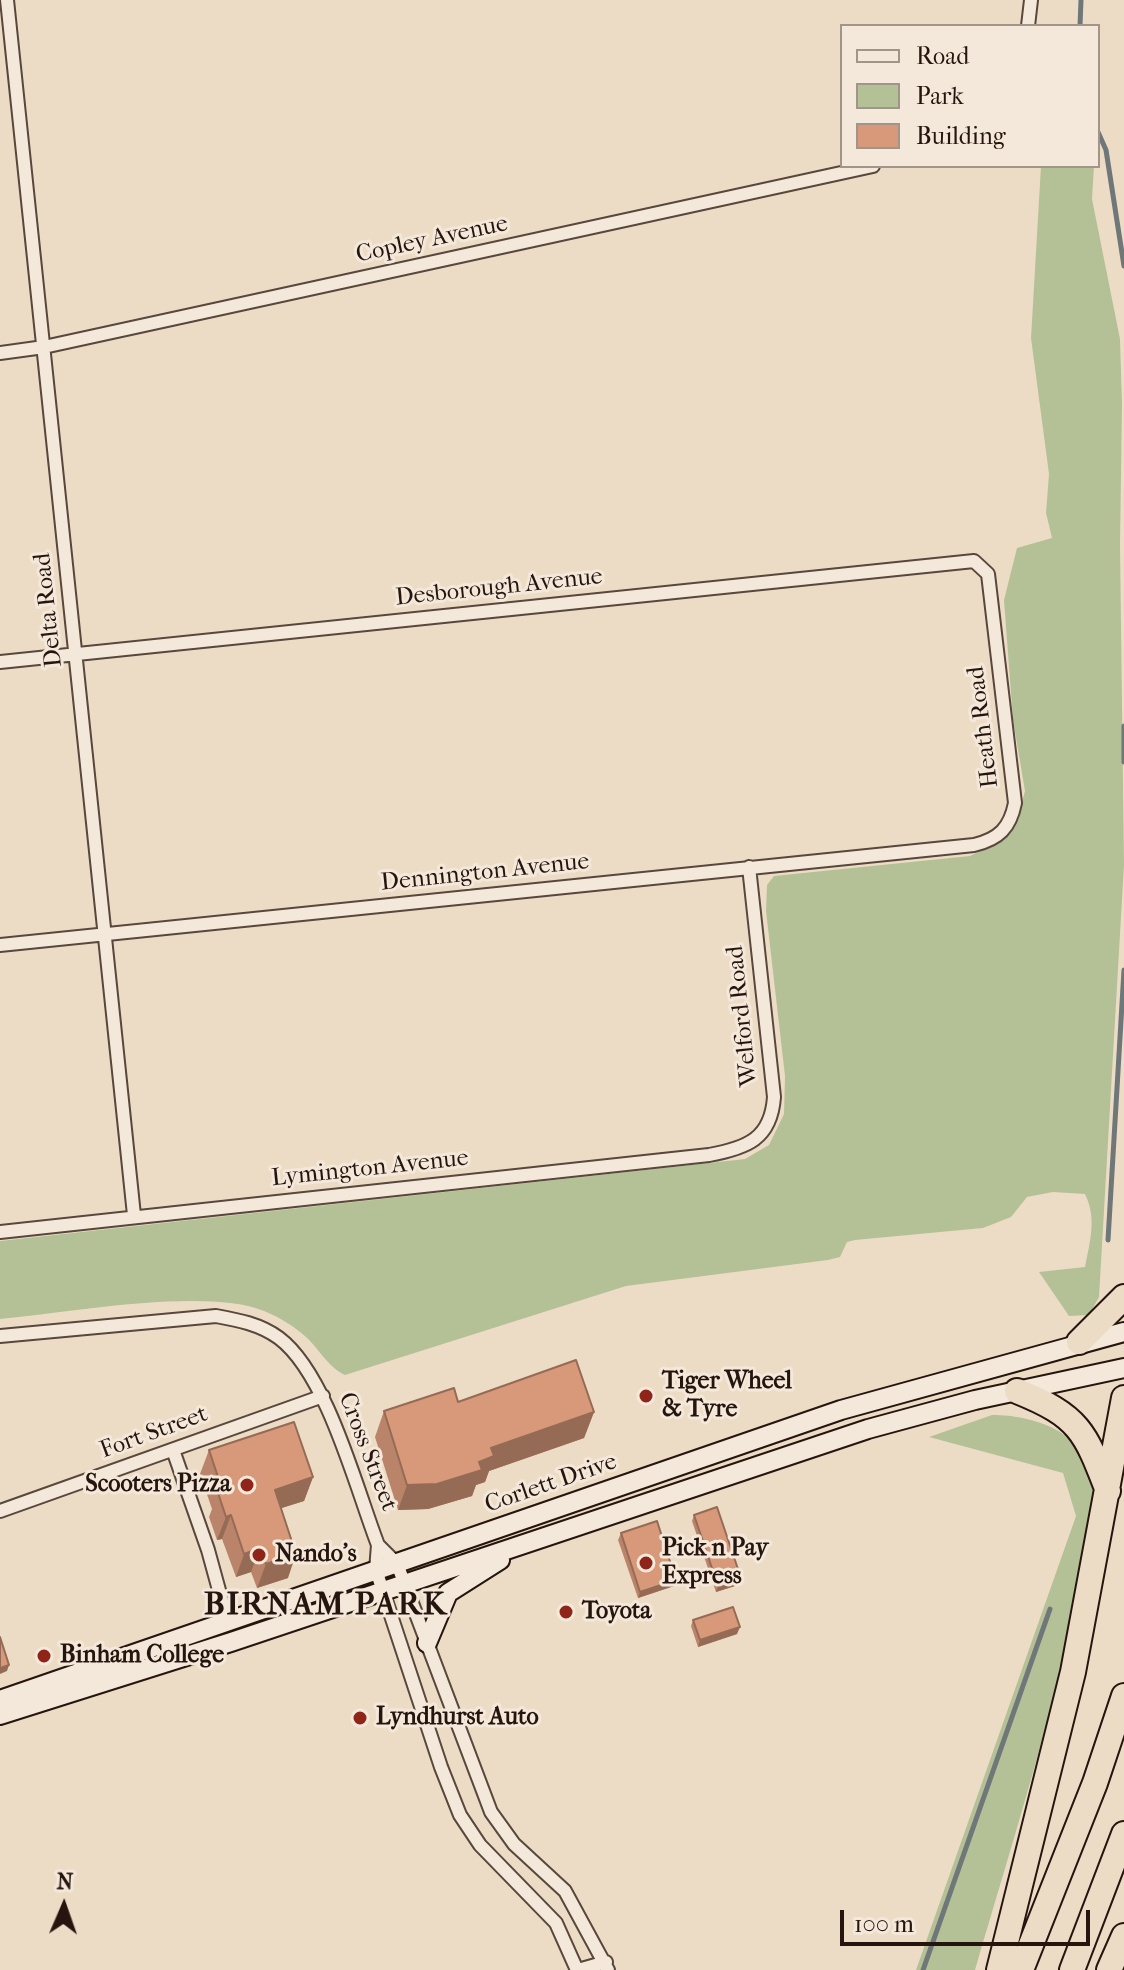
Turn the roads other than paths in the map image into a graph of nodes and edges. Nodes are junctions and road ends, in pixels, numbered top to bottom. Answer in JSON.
{"nodes":[{"id":1,"x":7,"y":0,"type":"edge"},
{"id":2,"x":1031,"y":0,"type":"edge"},
{"id":3,"x":1028,"y":24,"type":"edge"},
{"id":4,"x":864,"y":168,"type":"edge"},
{"id":5,"x":44,"y":347,"type":"junction"},
{"id":6,"x":0,"y":353,"type":"edge"},
{"id":7,"x":989,"y":582,"type":"joint"},
{"id":8,"x":75,"y":653,"type":"junction"},
{"id":9,"x":0,"y":662,"type":"edge"},
{"id":10,"x":974,"y":845,"type":"joint"},
{"id":11,"x":749,"y":867,"type":"junction"},
{"id":12,"x":105,"y":935,"type":"junction"},
{"id":13,"x":0,"y":945,"type":"edge"},
{"id":14,"x":744,"y":1148,"type":"joint"},
{"id":15,"x":134,"y":1215,"type":"junction"},
{"id":16,"x":0,"y":1232,"type":"edge"},
{"id":17,"x":1124,"y":1297,"type":"edge"},
{"id":18,"x":1124,"y":1332,"type":"edge"},
{"id":19,"x":0,"y":1336,"type":"edge"},
{"id":20,"x":1079,"y":1342,"type":"junction"},
{"id":21,"x":1124,"y":1368,"type":"edge"},
{"id":22,"x":1017,"y":1391,"type":"junction"},
{"id":23,"x":323,"y":1396,"type":"junction"},
{"id":24,"x":1124,"y":1398,"type":"edge"},
{"id":25,"x":173,"y":1450,"type":"junction"},
{"id":26,"x":1108,"y":1491,"type":"junction"},
{"id":27,"x":0,"y":1511,"type":"edge"},
{"id":28,"x":378,"y":1545,"type":"junction"},
{"id":29,"x":523,"y":1546,"type":"junction"},
{"id":30,"x":397,"y":1564,"type":"junction"},
{"id":31,"x":376,"y":1570,"type":"junction"},
{"id":32,"x":404,"y":1582,"type":"junction"},
{"id":33,"x":383,"y":1590,"type":"junction"},
{"id":34,"x":228,"y":1623,"type":"junction"},
{"id":35,"x":427,"y":1643,"type":"junction"},
{"id":36,"x":1124,"y":1696,"type":"edge"},
{"id":37,"x":0,"y":1700,"type":"edge"},
{"id":38,"x":0,"y":1715,"type":"edge"},
{"id":39,"x":1124,"y":1834,"type":"edge"},
{"id":40,"x":1124,"y":1936,"type":"edge"},
{"id":41,"x":607,"y":1966,"type":"edge"},
{"id":42,"x":578,"y":1970,"type":"edge"},
{"id":43,"x":999,"y":1970,"type":"edge"},
{"id":44,"x":1021,"y":1970,"type":"edge"},
{"id":45,"x":1072,"y":1970,"type":"edge"},
{"id":46,"x":1109,"y":1970,"type":"edge"}],
"edges":[{"from":1,"to":5,"type":"street","name":"Delta Road"},
{"from":2,"to":3,"type":"street"},
{"from":4,"to":5,"type":"street","name":"Copley Avenue"},
{"from":5,"to":6,"type":"street","name":"Copley Avenue"},
{"from":5,"to":8,"type":"street","name":"Delta Road"},
{"from":7,"to":8,"type":"street","name":"Desborough Avenue"},
{"from":7,"to":10,"type":"street","name":"Heath Road"},
{"from":8,"to":9,"type":"street","name":"Desborough Avenue"},
{"from":8,"to":12,"type":"street","name":"Delta Road"},
{"from":10,"to":11,"type":"street","name":"Dennington Avenue"},
{"from":11,"to":12,"type":"street","name":"Dennington Avenue"},
{"from":11,"to":14,"type":"street","name":"Welford Road"},
{"from":12,"to":13,"type":"street","name":"Dennington Avenue"},
{"from":12,"to":15,"type":"street","name":"Delta Road"},
{"from":14,"to":15,"type":"street","name":"Lymington Avenue"},
{"from":15,"to":16,"type":"street","name":"Lymington Avenue"},
{"from":17,"to":20,"type":"highway"},
{"from":18,"to":20,"type":"main road","name":"Corlett Drive"},
{"from":19,"to":23,"type":"street","name":"Cross Street"},
{"from":20,"to":30,"type":"main road","name":"Corlett Drive"},
{"from":21,"to":22,"type":"main road","name":"Corlett Drive"},
{"from":22,"to":26,"type":"highway"},
{"from":22,"to":29,"type":"main road","name":"Corlett Drive"},
{"from":23,"to":25,"type":"street","name":"Fort Street"},
{"from":23,"to":28,"type":"street","name":"Cross Street"},
{"from":24,"to":26,"type":"highway"},
{"from":25,"to":27,"type":"street","name":"Fort Street"},
{"from":25,"to":34,"type":"street"},
{"from":26,"to":43,"type":"highway"},
{"from":28,"to":30,"type":"street","name":"Cross Street"},
{"from":28,"to":31,"type":"street","name":"Cross Street"},
{"from":29,"to":32,"type":"main road","name":"Corlett Drive"},
{"from":29,"to":35,"type":"main road"},
{"from":30,"to":31,"type":"main road","name":"Corlett Drive"},
{"from":30,"to":32,"type":"street","name":"Cross Street"},
{"from":31,"to":33,"type":"street","name":"Cross Street"},
{"from":31,"to":34,"type":"main road","name":"Corlett Drive"},
{"from":32,"to":33,"type":"main road","name":"Corlett Drive"},
{"from":32,"to":35,"type":"street","name":"Cross Street"},
{"from":33,"to":38,"type":"main road","name":"Corlett Drive"},
{"from":33,"to":42,"type":"street","name":"Cross Street"},
{"from":34,"to":37,"type":"main road","name":"Corlett Drive"},
{"from":35,"to":41,"type":"street","name":"Cross Street"},
{"from":36,"to":44,"type":"highway"},
{"from":39,"to":45,"type":"highway"},
{"from":40,"to":46,"type":"highway"},
{"from":41,"to":42,"type":"street"}]}
